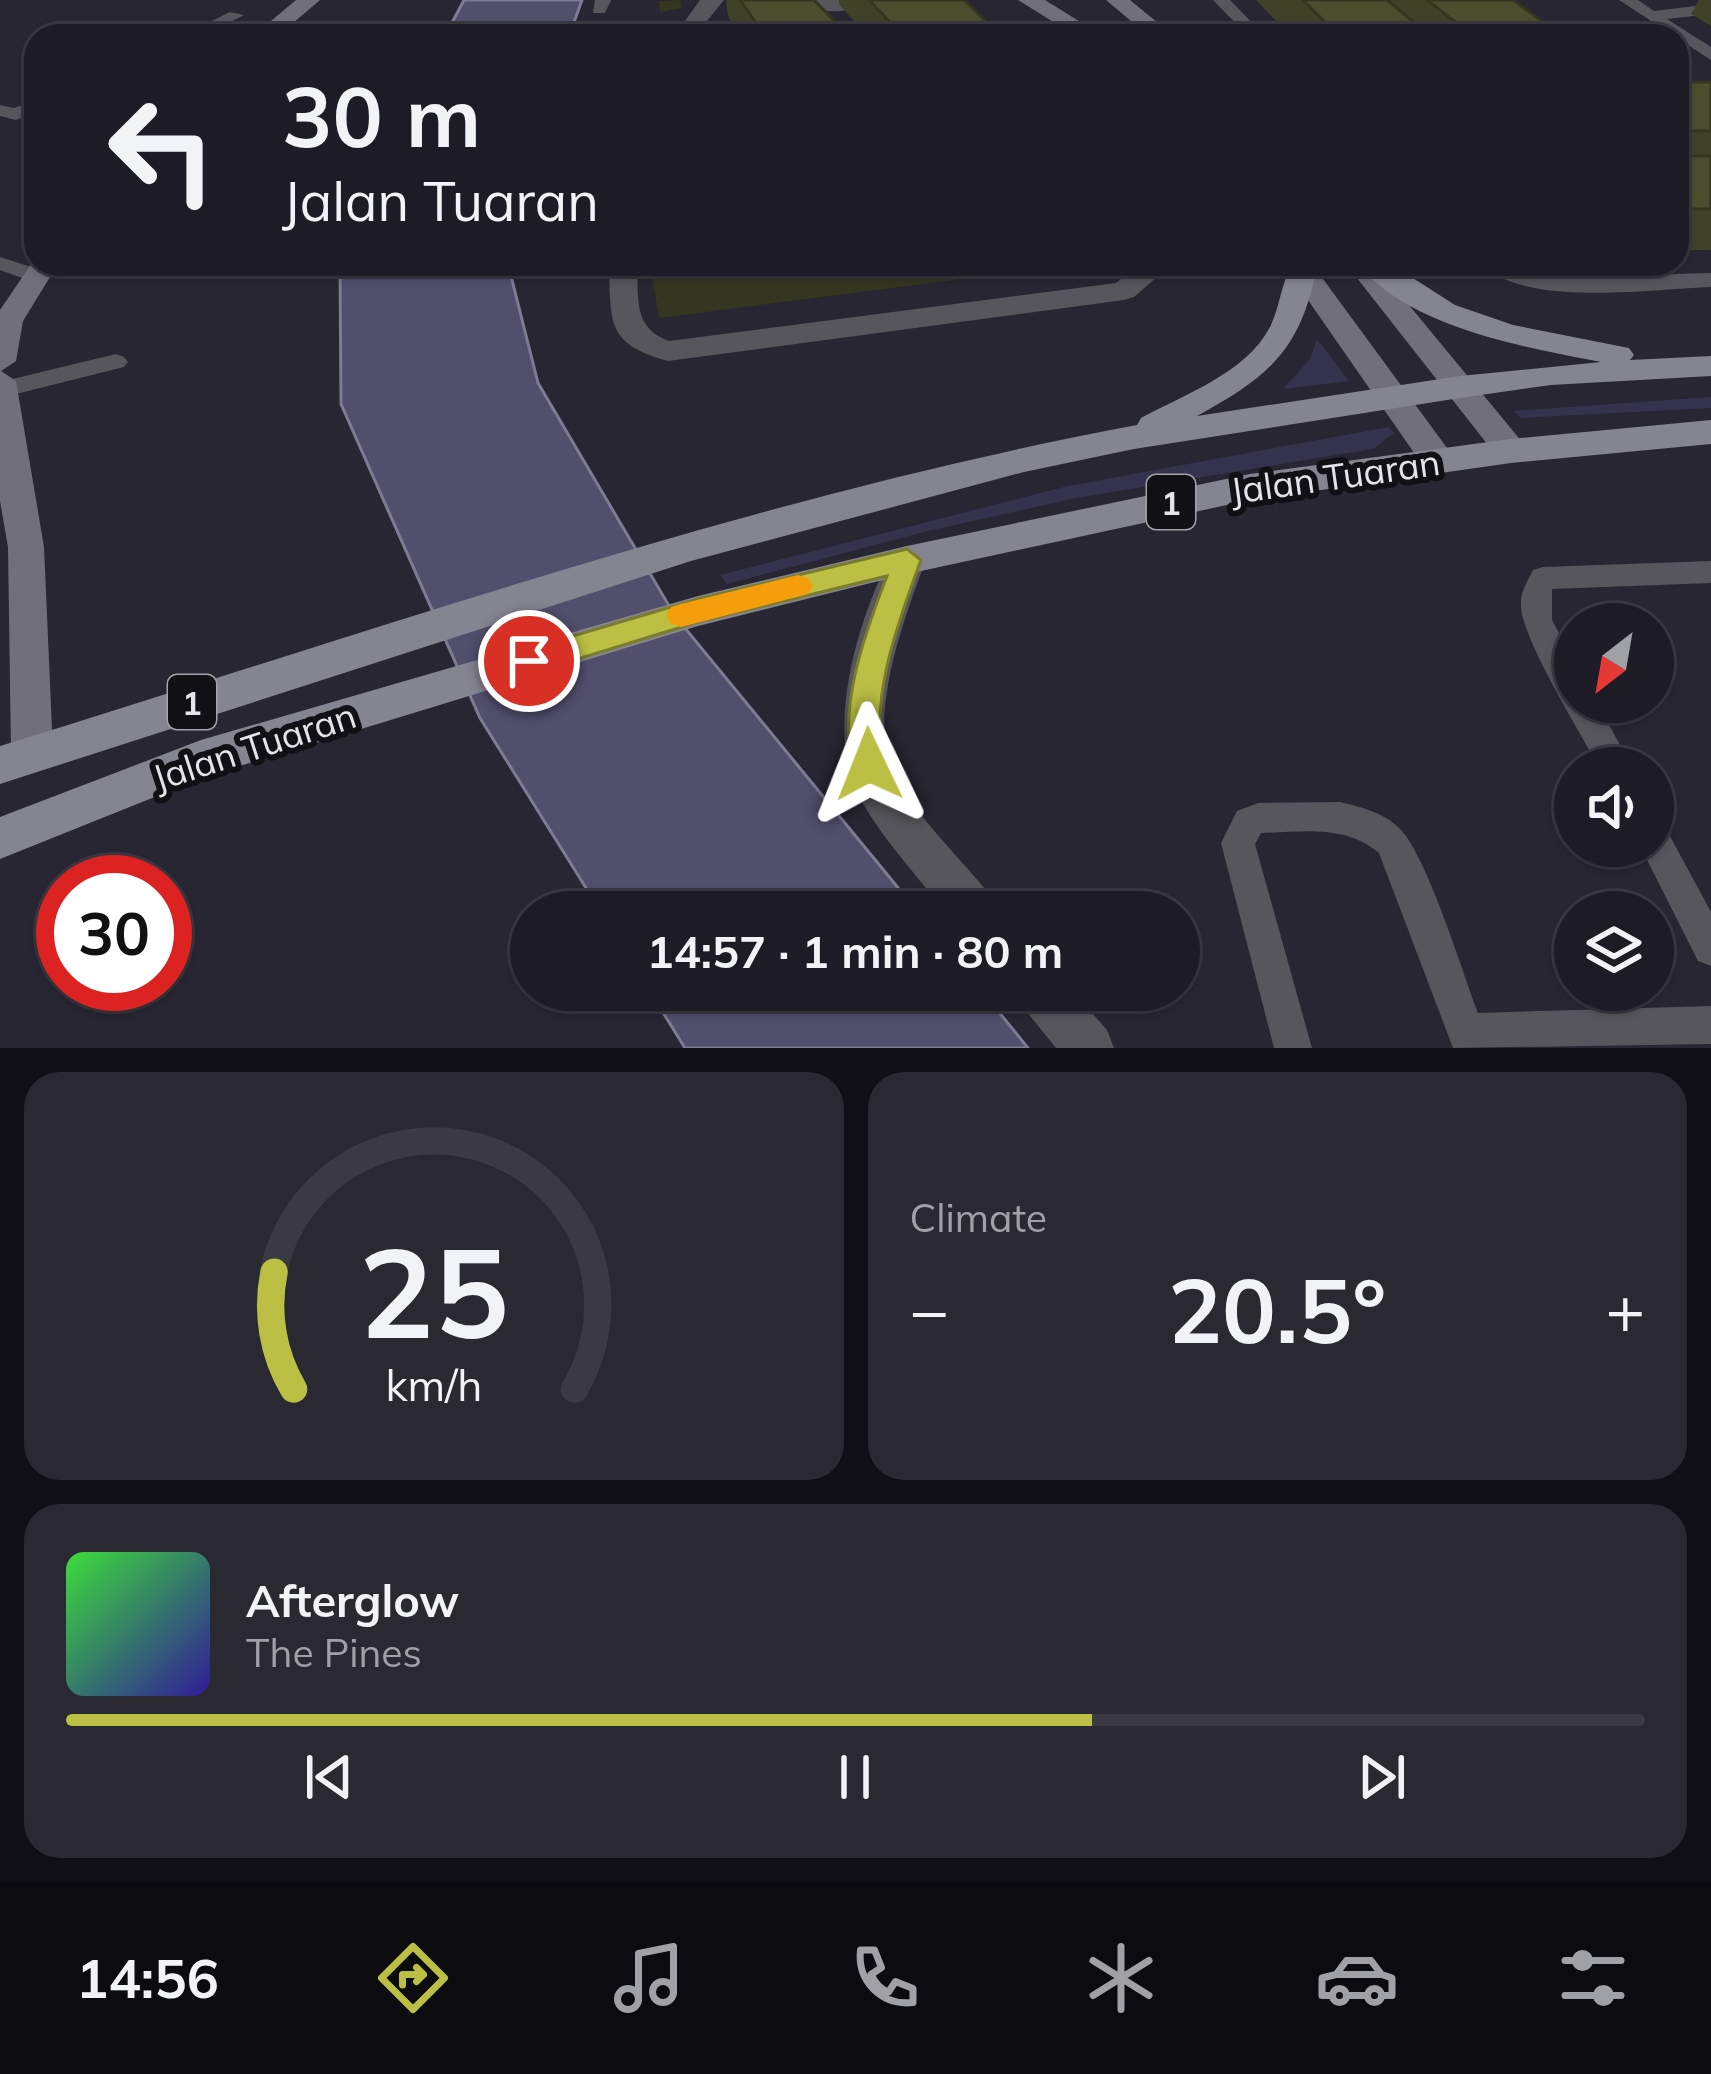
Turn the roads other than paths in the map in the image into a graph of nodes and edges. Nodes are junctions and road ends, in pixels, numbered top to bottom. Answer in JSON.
{"nodes":[{"id":1,"x":309,"y":0,"type":"edge"},
{"id":2,"x":713,"y":0,"type":"edge"},
{"id":3,"x":869,"y":0,"type":"edge"},
{"id":4,"x":1028,"y":0,"type":"edge"},
{"id":5,"x":1117,"y":0,"type":"edge"},
{"id":6,"x":1221,"y":0,"type":"edge"},
{"id":7,"x":1627,"y":0,"type":"edge"},
{"id":8,"x":1711,"y":9,"type":"edge"},
{"id":9,"x":823,"y":12,"type":"edge"},
{"id":10,"x":236,"y":15,"type":"dead end"},
{"id":11,"x":1650,"y":16,"type":"junction"},
{"id":12,"x":216,"y":24,"type":"edge"},
{"id":13,"x":279,"y":24,"type":"edge"},
{"id":14,"x":698,"y":24,"type":"edge"},
{"id":15,"x":1071,"y":24,"type":"edge"},
{"id":16,"x":1148,"y":24,"type":"edge"},
{"id":17,"x":1245,"y":24,"type":"edge"},
{"id":18,"x":1662,"y":24,"type":"edge"},
{"id":19,"x":36,"y":276,"type":"edge"},
{"id":20,"x":624,"y":276,"type":"edge"},
{"id":21,"x":1143,"y":276,"type":"edge"},
{"id":22,"x":1297,"y":276,"type":"edge"},
{"id":23,"x":1305,"y":276,"type":"edge"},
{"id":24,"x":1370,"y":276,"type":"edge"},
{"id":25,"x":1390,"y":276,"type":"edge"},
{"id":26,"x":1517,"y":276,"type":"edge"},
{"id":27,"x":1711,"y":280,"type":"edge"},
{"id":28,"x":0,"y":361,"type":"edge"},
{"id":29,"x":116,"y":362,"type":"dead end"},
{"id":30,"x":1711,"y":365,"type":"edge"},
{"id":31,"x":0,"y":385,"type":"edge"},
{"id":32,"x":1460,"y":387,"type":"junction"},
{"id":33,"x":1391,"y":397,"type":"junction"},
{"id":34,"x":1711,"y":432,"type":"edge"},
{"id":35,"x":1134,"y":437,"type":"junction"},
{"id":36,"x":1511,"y":451,"type":"junction"},
{"id":37,"x":1438,"y":461,"type":"junction"},
{"id":38,"x":907,"y":560,"type":"junction"},
{"id":39,"x":1711,"y":572,"type":"edge"},
{"id":40,"x":1554,"y":648,"type":"edge"},
{"id":41,"x":16,"y":759,"type":"edge"},
{"id":42,"x":0,"y":838,"type":"edge"},
{"id":43,"x":1668,"y":867,"type":"edge"},
{"id":44,"x":958,"y":891,"type":"edge"},
{"id":45,"x":1710,"y":946,"type":"edge"},
{"id":46,"x":1058,"y":1011,"type":"edge"},
{"id":47,"x":1711,"y":1025,"type":"edge"},
{"id":48,"x":1469,"y":1040,"type":"edge"},
{"id":49,"x":1089,"y":1048,"type":"edge"},
{"id":50,"x":1293,"y":1048,"type":"edge"}],
"edges":[{"from":1,"to":13,"type":"street"},
{"from":2,"to":14,"type":"street"},
{"from":3,"to":9,"type":"street"},
{"from":4,"to":15,"type":"street"},
{"from":5,"to":16,"type":"street"},
{"from":6,"to":17,"type":"lane"},
{"from":7,"to":11,"type":"lane"},
{"from":8,"to":11,"type":"lane"},
{"from":10,"to":12,"type":"lane"},
{"from":11,"to":18,"type":"lane"},
{"from":19,"to":28,"type":"street"},
{"from":20,"to":21,"type":"street"},
{"from":22,"to":35,"type":"main road"},
{"from":23,"to":33,"type":"street"},
{"from":24,"to":32,"type":"street"},
{"from":25,"to":30,"type":"main road"},
{"from":26,"to":27,"type":"lane"},
{"from":29,"to":31,"type":"lane"},
{"from":30,"to":32,"type":"main road","name":"Jalan Tuaran","number":"1"},
{"from":31,"to":41,"type":"street"},
{"from":32,"to":33,"type":"main road","name":"Jalan Tuaran","number":"1"},
{"from":32,"to":36,"type":"street"},
{"from":33,"to":35,"type":"main road","name":"Jalan Tuaran","number":"1"},
{"from":33,"to":37,"type":"street"},
{"from":34,"to":36,"type":"main road","name":"Jalan Tuaran","number":"1"},
{"from":35,"to":41,"type":"main road","name":"Jalan Tuaran","number":"1"},
{"from":36,"to":37,"type":"main road","name":"Jalan Tuaran","number":"1"},
{"from":37,"to":38,"type":"main road","name":"Jalan Tuaran","number":"1"},
{"from":38,"to":42,"type":"main road","name":"Jalan Tuaran","number":"1"},
{"from":38,"to":44,"type":"street"},
{"from":39,"to":40,"type":"lane"},
{"from":43,"to":45,"type":"lane"},
{"from":46,"to":49,"type":"street"},
{"from":47,"to":48,"type":"lane"},
{"from":48,"to":50,"type":"lane"}]}
